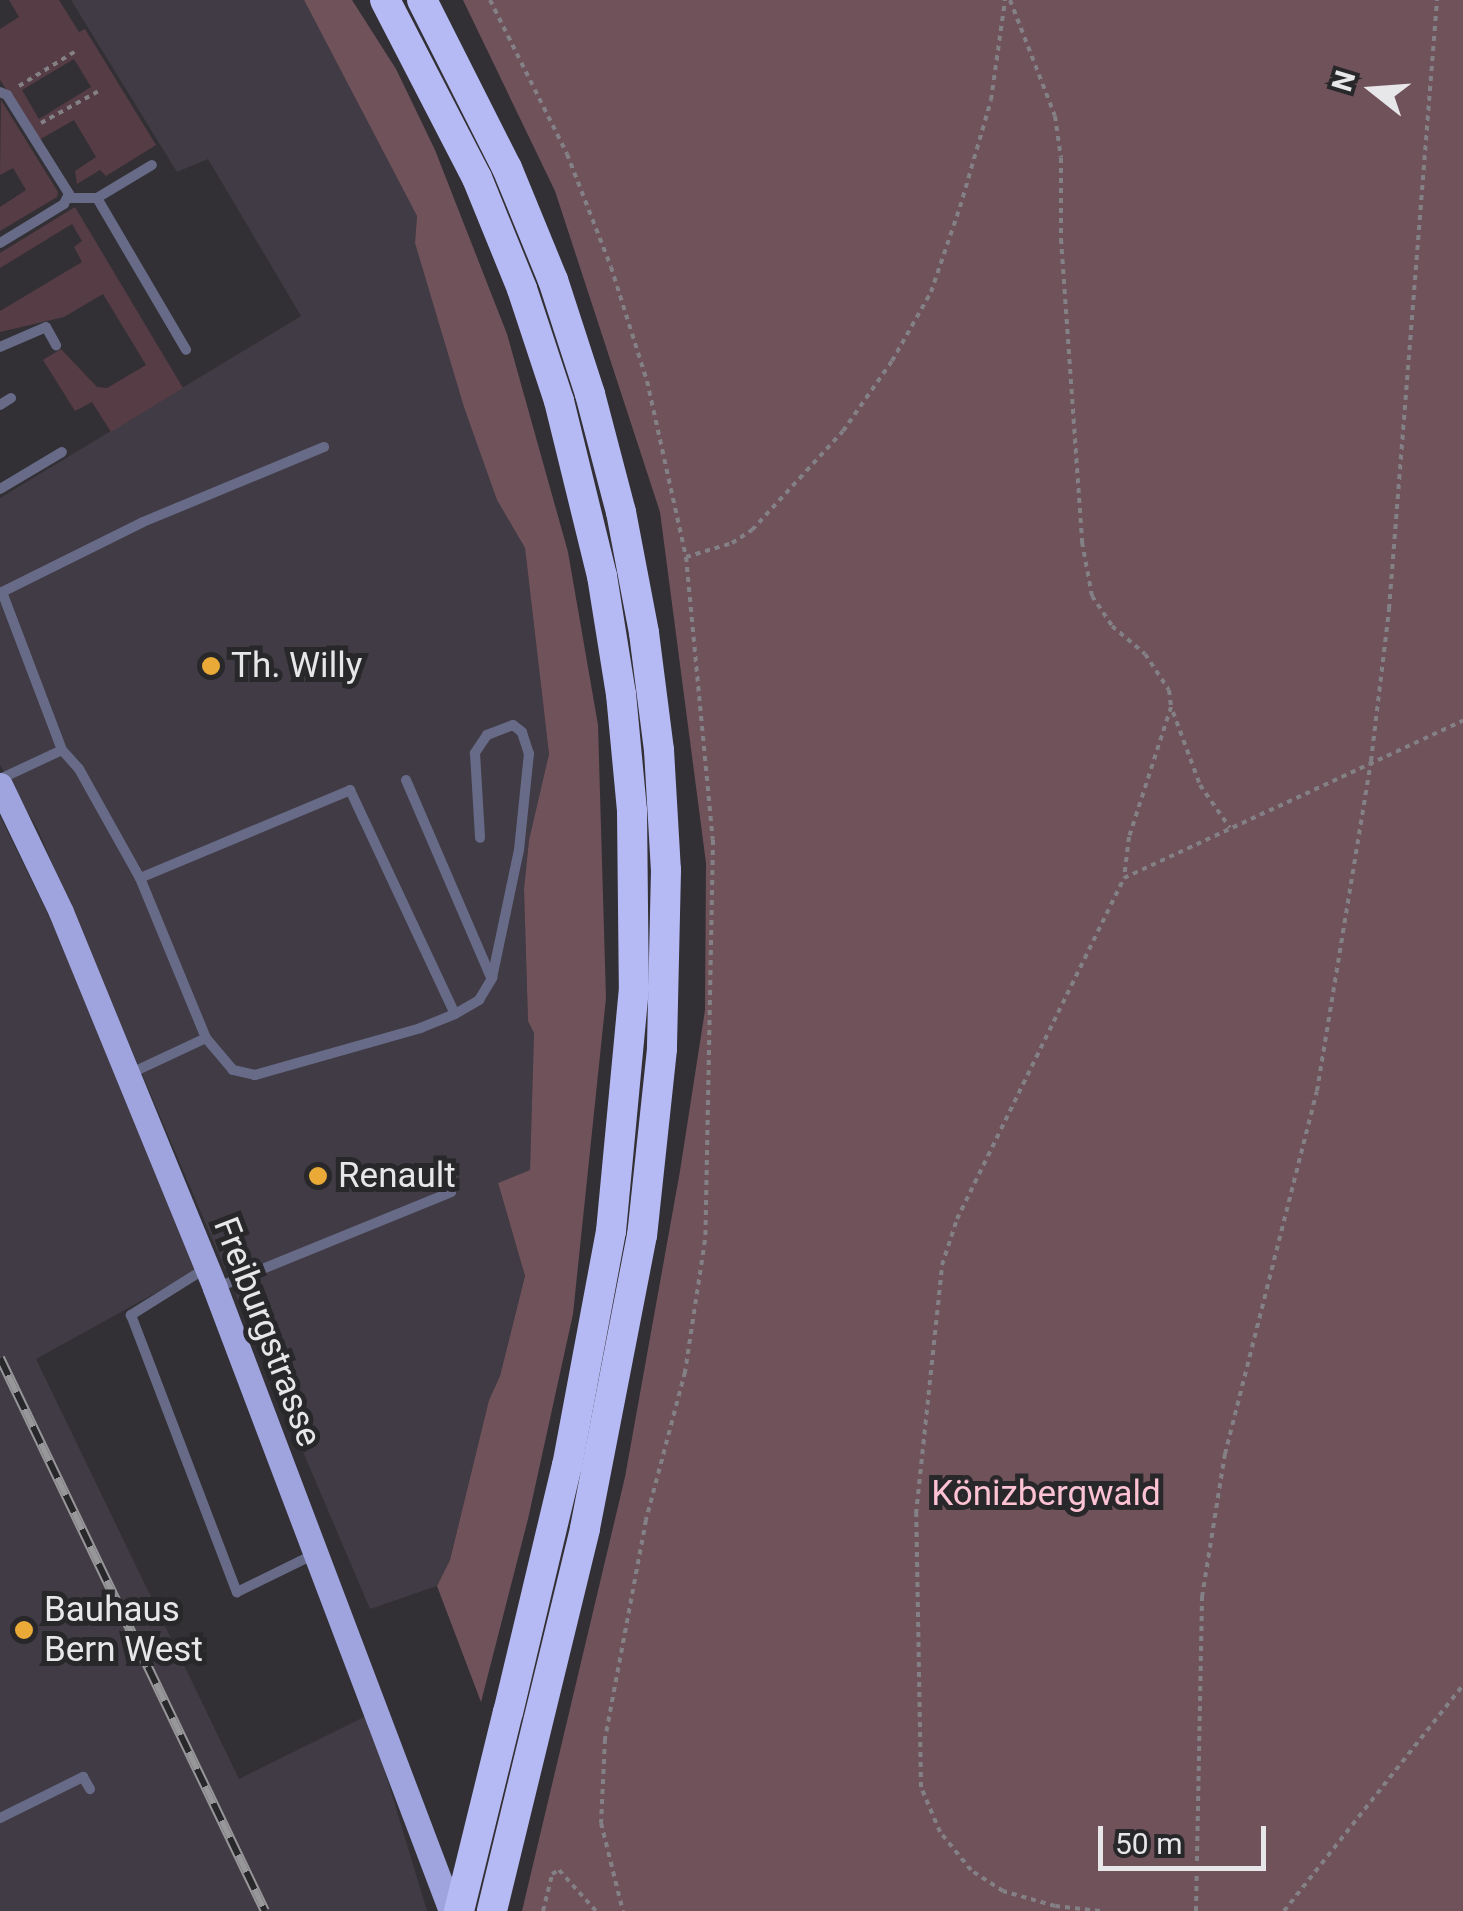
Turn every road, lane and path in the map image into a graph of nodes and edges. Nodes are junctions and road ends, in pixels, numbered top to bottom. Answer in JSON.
{"nodes":[{"id":1,"x":385,"y":0,"type":"edge"},
{"id":2,"x":422,"y":0,"type":"edge"},
{"id":3,"x":1008,"y":0,"type":"edge"},
{"id":4,"x":1437,"y":0,"type":"edge"},
{"id":5,"x":76,"y":51,"type":"dead end"},
{"id":6,"x":98,"y":91,"type":"dead end"},
{"id":7,"x":3,"y":94,"type":"edge"},
{"id":8,"x":35,"y":126,"type":"dead end"},
{"id":9,"x":152,"y":165,"type":"dead end"},
{"id":10,"x":68,"y":198,"type":"junction"},
{"id":11,"x":97,"y":198,"type":"junction"},
{"id":12,"x":0,"y":243,"type":"edge"},
{"id":13,"x":56,"y":345,"type":"dead end"},
{"id":14,"x":0,"y":346,"type":"edge"},
{"id":15,"x":186,"y":350,"type":"dead end"},
{"id":16,"x":11,"y":398,"type":"dead end"},
{"id":17,"x":0,"y":404,"type":"edge"},
{"id":18,"x":324,"y":448,"type":"dead end"},
{"id":19,"x":62,"y":452,"type":"dead end"},
{"id":20,"x":2,"y":485,"type":"edge"},
{"id":21,"x":686,"y":556,"type":"dead end"},
{"id":22,"x":1171,"y":707,"type":"junction"},
{"id":23,"x":1463,"y":721,"type":"edge"},
{"id":24,"x":62,"y":750,"type":"junction"},
{"id":25,"x":1371,"y":761,"type":"junction"},
{"id":26,"x":406,"y":780,"type":"dead end"},
{"id":27,"x":0,"y":782,"type":"edge"},
{"id":28,"x":1230,"y":828,"type":"junction"},
{"id":29,"x":480,"y":838,"type":"dead end"},
{"id":30,"x":140,"y":878,"type":"junction"},
{"id":31,"x":1124,"y":878,"type":"junction"},
{"id":32,"x":492,"y":978,"type":"junction"},
{"id":33,"x":455,"y":1014,"type":"junction"},
{"id":34,"x":206,"y":1038,"type":"junction"},
{"id":35,"x":128,"y":1074,"type":"junction"},
{"id":36,"x":451,"y":1192,"type":"dead end"},
{"id":37,"x":211,"y":1278,"type":"junction"},
{"id":38,"x":316,"y":1554,"type":"junction"},
{"id":39,"x":1463,"y":1685,"type":"edge"},
{"id":40,"x":90,"y":1788,"type":"dead end"},
{"id":41,"x":0,"y":1818,"type":"edge"},
{"id":42,"x":451,"y":1911,"type":"edge"},
{"id":43,"x":459,"y":1911,"type":"edge"},
{"id":44,"x":492,"y":1911,"type":"edge"},
{"id":45,"x":543,"y":1911,"type":"edge"},
{"id":46,"x":596,"y":1911,"type":"edge"},
{"id":47,"x":1100,"y":1911,"type":"edge"},
{"id":48,"x":1196,"y":1911,"type":"edge"},
{"id":49,"x":1284,"y":1911,"type":"edge"}],
"edges":[{"from":1,"to":43,"type":"highway","bridge":true},
{"from":2,"to":44,"type":"highway"},
{"from":3,"to":21,"type":"path"},
{"from":3,"to":22,"type":"path"},
{"from":4,"to":25,"type":"path"},
{"from":5,"to":7,"type":"path"},
{"from":6,"to":8,"type":"path"},
{"from":7,"to":10,"type":"lane"},
{"from":9,"to":11,"type":"lane"},
{"from":10,"to":11,"type":"lane"},
{"from":10,"to":12,"type":"lane"},
{"from":11,"to":15,"type":"lane"},
{"from":13,"to":14,"type":"lane"},
{"from":16,"to":17,"type":"lane"},
{"from":18,"to":24,"type":"lane"},
{"from":19,"to":20,"type":"lane"},
{"from":22,"to":28,"type":"path"},
{"from":22,"to":31,"type":"path"},
{"from":23,"to":25,"type":"path"},
{"from":24,"to":27,"type":"lane"},
{"from":24,"to":30,"type":"lane"},
{"from":25,"to":28,"type":"path"},
{"from":25,"to":48,"type":"path"},
{"from":26,"to":32,"type":"lane"},
{"from":27,"to":35,"type":"main road","name":"Freiburgstrasse"},
{"from":28,"to":31,"type":"path"},
{"from":29,"to":32,"type":"lane"},
{"from":30,"to":33,"type":"lane"},
{"from":30,"to":34,"type":"lane"},
{"from":31,"to":47,"type":"path"},
{"from":32,"to":33,"type":"lane"},
{"from":33,"to":34,"type":"lane"},
{"from":34,"to":35,"type":"lane"},
{"from":35,"to":37,"type":"main road","name":"Freiburgstrasse"},
{"from":36,"to":37,"type":"lane"},
{"from":37,"to":38,"type":"main road","name":"Freiburgstrasse"},
{"from":37,"to":38,"type":"lane"},
{"from":38,"to":42,"type":"main road","name":"Freiburgstrasse"},
{"from":39,"to":49,"type":"path"},
{"from":40,"to":41,"type":"lane"},
{"from":45,"to":46,"type":"path"}]}
